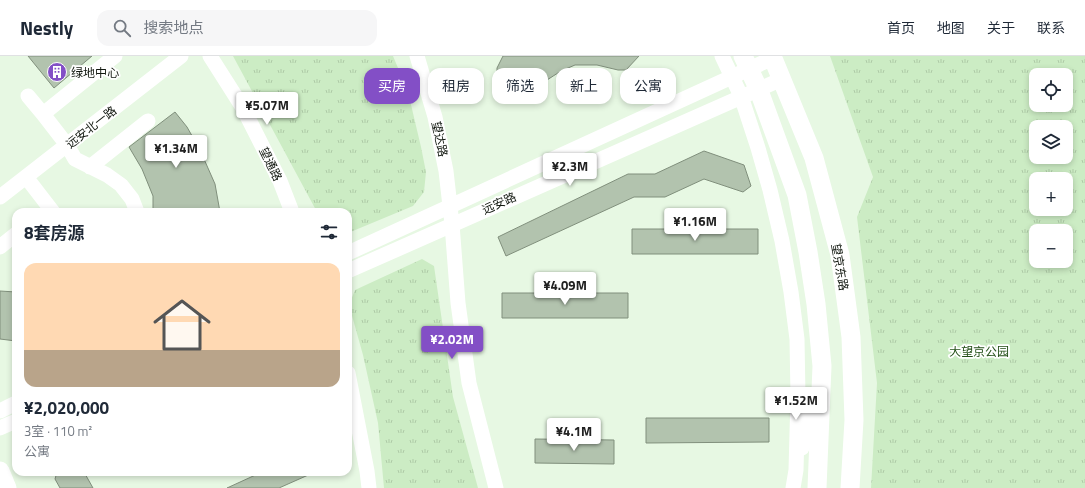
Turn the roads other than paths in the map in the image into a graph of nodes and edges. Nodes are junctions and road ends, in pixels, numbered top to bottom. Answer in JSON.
{"nodes":[{"id":1,"x":115,"y":56,"type":"edge"},
{"id":2,"x":181,"y":56,"type":"edge"},
{"id":3,"x":210,"y":56,"type":"edge"},
{"id":4,"x":417,"y":56,"type":"edge"},
{"id":5,"x":722,"y":56,"type":"edge"},
{"id":6,"x":772,"y":57,"type":"edge"},
{"id":7,"x":742,"y":68,"type":"edge"},
{"id":8,"x":782,"y":79,"type":"junction"},
{"id":9,"x":758,"y":88,"type":"junction"},
{"id":10,"x":28,"y":96,"type":"dead end"},
{"id":11,"x":741,"y":96,"type":"junction"},
{"id":12,"x":43,"y":114,"type":"junction"},
{"id":13,"x":148,"y":121,"type":"dead end"},
{"id":14,"x":67,"y":145,"type":"junction"},
{"id":15,"x":90,"y":166,"type":"junction"},
{"id":16,"x":26,"y":177,"type":"junction"},
{"id":17,"x":0,"y":197,"type":"edge"},
{"id":18,"x":47,"y":208,"type":"edge"},
{"id":19,"x":135,"y":208,"type":"edge"},
{"id":20,"x":290,"y":208,"type":"edge"},
{"id":21,"x":450,"y":208,"type":"junction"},
{"id":22,"x":452,"y":224,"type":"junction"},
{"id":23,"x":12,"y":237,"type":"edge"},
{"id":24,"x":0,"y":247,"type":"edge"},
{"id":25,"x":352,"y":251,"type":"edge"},
{"id":26,"x":352,"y":269,"type":"edge"},
{"id":27,"x":822,"y":380,"type":"junction"},
{"id":28,"x":352,"y":393,"type":"edge"},
{"id":29,"x":12,"y":405,"type":"edge"},
{"id":30,"x":0,"y":411,"type":"edge"},
{"id":31,"x":12,"y":423,"type":"edge"},
{"id":32,"x":0,"y":428,"type":"edge"},
{"id":33,"x":796,"y":470,"type":"junction"},
{"id":34,"x":0,"y":471,"type":"edge"},
{"id":35,"x":7,"y":488,"type":"edge"},
{"id":36,"x":369,"y":488,"type":"edge"},
{"id":37,"x":496,"y":488,"type":"edge"},
{"id":38,"x":793,"y":488,"type":"edge"},
{"id":39,"x":817,"y":488,"type":"edge"},
{"id":40,"x":850,"y":488,"type":"edge"}],
"edges":[{"from":1,"to":12,"type":"street"},
{"from":2,"to":14,"type":"street","name":"远安北一路"},
{"from":3,"to":20,"type":"street","name":"望通路"},
{"from":4,"to":21,"type":"street","name":"望达路"},
{"from":5,"to":7,"type":"street"},
{"from":6,"to":7,"type":"street","name":"远安路"},
{"from":6,"to":8,"type":"main road","name":"望京东路"},
{"from":7,"to":9,"type":"main road"},
{"from":7,"to":11,"type":"street"},
{"from":7,"to":21,"type":"street","name":"远安路"},
{"from":8,"to":9,"type":"street","name":"远安路"},
{"from":8,"to":40,"type":"main road","name":"望京东路"},
{"from":9,"to":11,"type":"street","name":"远安路"},
{"from":9,"to":27,"type":"main road"},
{"from":10,"to":12,"type":"street"},
{"from":11,"to":22,"type":"street","name":"远安路"},
{"from":11,"to":33,"type":"street"},
{"from":12,"to":14,"type":"street"},
{"from":13,"to":15,"type":"street"},
{"from":14,"to":15,"type":"street"},
{"from":14,"to":16,"type":"street","name":"远安北一路"},
{"from":15,"to":19,"type":"street"},
{"from":16,"to":17,"type":"street","name":"远安北一路"},
{"from":16,"to":18,"type":"street"},
{"from":21,"to":22,"type":"street","name":"望达路"},
{"from":21,"to":25,"type":"street","name":"远安路"},
{"from":22,"to":26,"type":"street","name":"远安路"},
{"from":22,"to":37,"type":"street","name":"望达路"},
{"from":23,"to":24,"type":"street"},
{"from":27,"to":33,"type":"street"},
{"from":27,"to":39,"type":"main road"},
{"from":28,"to":36,"type":"street"},
{"from":29,"to":30,"type":"street"},
{"from":31,"to":32,"type":"street"},
{"from":33,"to":38,"type":"street"},
{"from":34,"to":35,"type":"main road"}]}
